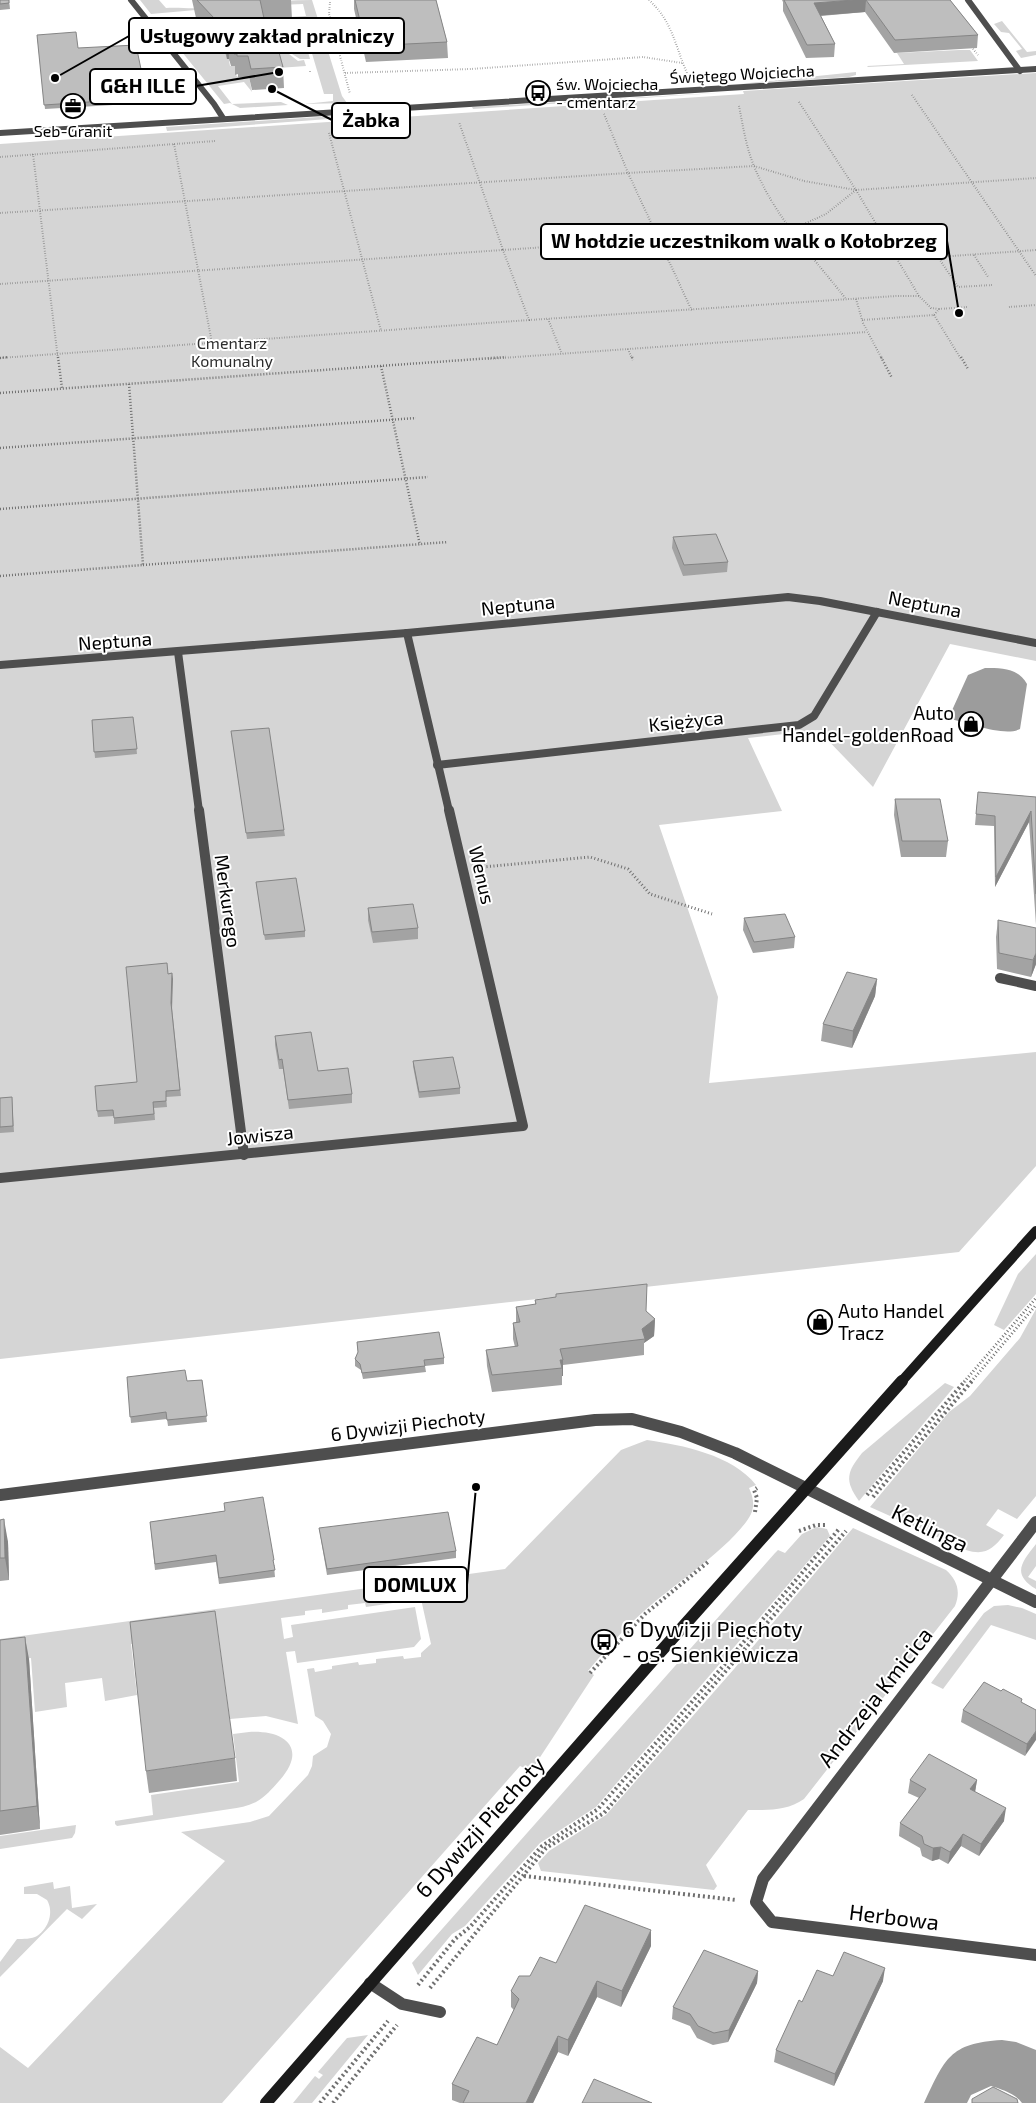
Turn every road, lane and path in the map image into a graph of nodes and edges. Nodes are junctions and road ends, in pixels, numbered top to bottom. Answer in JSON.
{"nodes":[{"id":1,"x":131,"y":0,"type":"edge"},
{"id":2,"x":649,"y":0,"type":"edge"},
{"id":3,"x":968,"y":0,"type":"edge"},
{"id":4,"x":330,"y":2,"type":"dead end"},
{"id":5,"x":682,"y":63,"type":"junction"},
{"id":6,"x":1020,"y":70,"type":"junction"},
{"id":7,"x":1036,"y":70,"type":"edge"},
{"id":8,"x":345,"y":73,"type":"junction"},
{"id":9,"x":688,"y":75,"type":"dead end"},
{"id":10,"x":911,"y":94,"type":"dead end"},
{"id":11,"x":351,"y":98,"type":"dead end"},
{"id":12,"x":799,"y":102,"type":"dead end"},
{"id":13,"x":739,"y":106,"type":"dead end"},
{"id":14,"x":604,"y":114,"type":"dead end"},
{"id":15,"x":223,"y":118,"type":"junction"},
{"id":16,"x":459,"y":124,"type":"dead end"},
{"id":17,"x":0,"y":133,"type":"edge"},
{"id":18,"x":329,"y":133,"type":"dead end"},
{"id":19,"x":174,"y":144,"type":"dead end"},
{"id":20,"x":33,"y":154,"type":"dead end"},
{"id":21,"x":754,"y":166,"type":"junction"},
{"id":22,"x":628,"y":173,"type":"junction"},
{"id":23,"x":1036,"y":178,"type":"edge"},
{"id":24,"x":971,"y":182,"type":"junction"},
{"id":25,"x":480,"y":183,"type":"junction"},
{"id":26,"x":856,"y":190,"type":"junction"},
{"id":27,"x":344,"y":191,"type":"junction"},
{"id":28,"x":184,"y":202,"type":"junction"},
{"id":29,"x":40,"y":210,"type":"junction"},
{"id":30,"x":0,"y":213,"type":"edge"},
{"id":31,"x":791,"y":230,"type":"junction"},
{"id":32,"x":659,"y":239,"type":"junction"},
{"id":33,"x":503,"y":250,"type":"junction"},
{"id":34,"x":1036,"y":250,"type":"edge"},
{"id":35,"x":1018,"y":252,"type":"junction"},
{"id":36,"x":974,"y":255,"type":"junction"},
{"id":37,"x":361,"y":260,"type":"junction"},
{"id":38,"x":199,"y":270,"type":"junction"},
{"id":39,"x":1036,"y":276,"type":"edge"},
{"id":40,"x":988,"y":277,"type":"dead end"},
{"id":41,"x":49,"y":280,"type":"junction"},
{"id":42,"x":0,"y":284,"type":"edge"},
{"id":43,"x":992,"y":285,"type":"dead end"},
{"id":44,"x":919,"y":296,"type":"junction"},
{"id":45,"x":847,"y":299,"type":"junction"},
{"id":46,"x":856,"y":299,"type":"junction"},
{"id":47,"x":1036,"y":305,"type":"edge"},
{"id":48,"x":968,"y":307,"type":"dead end"},
{"id":49,"x":1008,"y":307,"type":"dead end"},
{"id":50,"x":939,"y":310,"type":"junction"},
{"id":51,"x":692,"y":311,"type":"junction"},
{"id":52,"x":934,"y":315,"type":"junction"},
{"id":53,"x":548,"y":319,"type":"junction"},
{"id":54,"x":529,"y":320,"type":"junction"},
{"id":55,"x":862,"y":320,"type":"junction"},
{"id":56,"x":380,"y":331,"type":"junction"},
{"id":57,"x":867,"y":332,"type":"junction"},
{"id":58,"x":212,"y":343,"type":"junction"},
{"id":59,"x":628,"y":349,"type":"junction"},
{"id":60,"x":59,"y":354,"type":"junction"},
{"id":61,"x":562,"y":354,"type":"junction"},
{"id":62,"x":0,"y":358,"type":"edge"},
{"id":63,"x":632,"y":360,"type":"dead end"},
{"id":64,"x":381,"y":366,"type":"junction"},
{"id":65,"x":968,"y":369,"type":"dead end"},
{"id":66,"x":892,"y":378,"type":"dead end"},
{"id":67,"x":129,"y":384,"type":"junction"},
{"id":68,"x":62,"y":388,"type":"junction"},
{"id":69,"x":0,"y":393,"type":"edge"},
{"id":70,"x":416,"y":418,"type":"dead end"},
{"id":71,"x":393,"y":420,"type":"junction"},
{"id":72,"x":133,"y":439,"type":"junction"},
{"id":73,"x":0,"y":448,"type":"edge"},
{"id":74,"x":428,"y":477,"type":"dead end"},
{"id":75,"x":406,"y":478,"type":"junction"},
{"id":76,"x":136,"y":498,"type":"junction"},
{"id":77,"x":0,"y":509,"type":"edge"},
{"id":78,"x":448,"y":542,"type":"dead end"},
{"id":79,"x":420,"y":544,"type":"junction"},
{"id":80,"x":143,"y":566,"type":"junction"},
{"id":81,"x":0,"y":576,"type":"edge"},
{"id":82,"x":877,"y":612,"type":"junction"},
{"id":83,"x":407,"y":632,"type":"junction"},
{"id":84,"x":1036,"y":643,"type":"edge"},
{"id":85,"x":178,"y":652,"type":"junction"},
{"id":86,"x":0,"y":666,"type":"edge"},
{"id":87,"x":437,"y":765,"type":"junction"},
{"id":88,"x":462,"y":869,"type":"junction"},
{"id":89,"x":712,"y":914,"type":"dead end"},
{"id":90,"x":1000,"y":978,"type":"dead end"},
{"id":91,"x":1036,"y":986,"type":"edge"},
{"id":92,"x":523,"y":1126,"type":"joint"},
{"id":93,"x":244,"y":1155,"type":"junction"},
{"id":94,"x":0,"y":1178,"type":"edge"},
{"id":95,"x":1036,"y":1231,"type":"edge"},
{"id":96,"x":1036,"y":1298,"type":"edge"},
{"id":97,"x":1036,"y":1305,"type":"edge"},
{"id":98,"x":769,"y":1471,"type":"junction"},
{"id":99,"x":807,"y":1490,"type":"junction"},
{"id":100,"x":0,"y":1495,"type":"edge"},
{"id":101,"x":855,"y":1514,"type":"junction"},
{"id":102,"x":754,"y":1516,"type":"dead end"},
{"id":103,"x":1036,"y":1522,"type":"edge"},
{"id":104,"x":836,"y":1529,"type":"dead end"},
{"id":105,"x":795,"y":1537,"type":"dead end"},
{"id":106,"x":832,"y":1537,"type":"dead end"},
{"id":107,"x":711,"y":1560,"type":"dead end"},
{"id":108,"x":990,"y":1580,"type":"junction"},
{"id":109,"x":1036,"y":1602,"type":"edge"},
{"id":110,"x":590,"y":1673,"type":"dead end"},
{"id":111,"x":523,"y":1876,"type":"junction"},
{"id":112,"x":756,"y":1902,"type":"junction"},
{"id":113,"x":1036,"y":1955,"type":"edge"},
{"id":114,"x":370,"y":1983,"type":"junction"},
{"id":115,"x":407,"y":2006,"type":"junction"},
{"id":116,"x":440,"y":2012,"type":"dead end"},
{"id":117,"x":266,"y":2103,"type":"edge"},
{"id":118,"x":320,"y":2103,"type":"edge"},
{"id":119,"x":333,"y":2103,"type":"edge"}],
"edges":[{"from":1,"to":15,"type":"street"},
{"from":2,"to":5,"type":"path"},
{"from":3,"to":6,"type":"street"},
{"from":4,"to":8,"type":"path"},
{"from":5,"to":8,"type":"path"},
{"from":5,"to":9,"type":"path"},
{"from":6,"to":7,"type":"street","name":"Świętego Wojciecha"},
{"from":6,"to":15,"type":"street","name":"Świętego Wojciecha"},
{"from":8,"to":11,"type":"path"},
{"from":10,"to":24,"type":"path"},
{"from":12,"to":26,"type":"path"},
{"from":13,"to":21,"type":"path"},
{"from":14,"to":22,"type":"path"},
{"from":15,"to":17,"type":"street","name":"Świętego Wojciecha"},
{"from":16,"to":25,"type":"path"},
{"from":18,"to":27,"type":"path"},
{"from":19,"to":28,"type":"path"},
{"from":20,"to":29,"type":"path"},
{"from":21,"to":22,"type":"path"},
{"from":21,"to":26,"type":"path"},
{"from":21,"to":31,"type":"path"},
{"from":22,"to":25,"type":"path"},
{"from":22,"to":32,"type":"path"},
{"from":23,"to":24,"type":"path"},
{"from":24,"to":26,"type":"path"},
{"from":24,"to":35,"type":"path"},
{"from":25,"to":27,"type":"path"},
{"from":25,"to":33,"type":"path"},
{"from":26,"to":31,"type":"path"},
{"from":26,"to":44,"type":"path"},
{"from":27,"to":28,"type":"path"},
{"from":27,"to":37,"type":"path"},
{"from":28,"to":29,"type":"path"},
{"from":28,"to":38,"type":"path"},
{"from":29,"to":30,"type":"path"},
{"from":29,"to":41,"type":"path"},
{"from":31,"to":32,"type":"path"},
{"from":31,"to":45,"type":"path"},
{"from":32,"to":33,"type":"path"},
{"from":32,"to":51,"type":"path"},
{"from":33,"to":37,"type":"path"},
{"from":33,"to":54,"type":"path"},
{"from":34,"to":35,"type":"path"},
{"from":35,"to":36,"type":"path"},
{"from":35,"to":39,"type":"path"},
{"from":36,"to":40,"type":"path"},
{"from":36,"to":43,"type":"path"},
{"from":37,"to":38,"type":"path"},
{"from":37,"to":56,"type":"path"},
{"from":38,"to":41,"type":"path"},
{"from":38,"to":58,"type":"path"},
{"from":41,"to":42,"type":"path"},
{"from":41,"to":60,"type":"path"},
{"from":44,"to":46,"type":"path"},
{"from":44,"to":50,"type":"path"},
{"from":45,"to":46,"type":"path"},
{"from":45,"to":51,"type":"path"},
{"from":46,"to":55,"type":"path"},
{"from":47,"to":49,"type":"path"},
{"from":48,"to":50,"type":"path"},
{"from":50,"to":52,"type":"path"},
{"from":51,"to":53,"type":"path"},
{"from":52,"to":55,"type":"path"},
{"from":52,"to":65,"type":"path"},
{"from":53,"to":54,"type":"path"},
{"from":53,"to":61,"type":"path"},
{"from":54,"to":56,"type":"path"},
{"from":55,"to":57,"type":"path"},
{"from":56,"to":58,"type":"path"},
{"from":57,"to":59,"type":"path"},
{"from":57,"to":66,"type":"path"},
{"from":58,"to":60,"type":"path"},
{"from":59,"to":61,"type":"path"},
{"from":59,"to":63,"type":"path"},
{"from":60,"to":62,"type":"path"},
{"from":60,"to":68,"type":"path"},
{"from":61,"to":64,"type":"path"},
{"from":64,"to":67,"type":"path"},
{"from":64,"to":71,"type":"path"},
{"from":67,"to":68,"type":"path"},
{"from":67,"to":72,"type":"path"},
{"from":68,"to":69,"type":"path"},
{"from":70,"to":71,"type":"path"},
{"from":71,"to":72,"type":"path"},
{"from":71,"to":75,"type":"path"},
{"from":72,"to":73,"type":"path"},
{"from":72,"to":76,"type":"path"},
{"from":74,"to":75,"type":"path"},
{"from":75,"to":76,"type":"path"},
{"from":75,"to":79,"type":"path"},
{"from":76,"to":77,"type":"path"},
{"from":76,"to":80,"type":"path"},
{"from":78,"to":79,"type":"path"},
{"from":79,"to":80,"type":"path"},
{"from":80,"to":81,"type":"path"},
{"from":82,"to":83,"type":"street","name":"Neptuna"},
{"from":82,"to":84,"type":"street","name":"Neptuna"},
{"from":82,"to":87,"type":"street","name":"Księżyca"},
{"from":83,"to":85,"type":"street","name":"Neptuna"},
{"from":83,"to":87,"type":"street","name":"Wenus"},
{"from":85,"to":86,"type":"street","name":"Neptuna"},
{"from":85,"to":93,"type":"street","name":"Merkurego"},
{"from":87,"to":88,"type":"street","name":"Wenus"},
{"from":88,"to":89,"type":"path"},
{"from":88,"to":92,"type":"street","name":"Wenus"},
{"from":90,"to":91,"type":"street"},
{"from":92,"to":93,"type":"street","name":"Jowisza"},
{"from":93,"to":94,"type":"street","name":"Jowisza"},
{"from":95,"to":99,"type":"street","name":"6 Dywizji Piechoty"},
{"from":96,"to":101,"type":"path"},
{"from":97,"to":101,"type":"path"},
{"from":98,"to":99,"type":"street","name":"6 Dywizji Piechoty"},
{"from":98,"to":100,"type":"street","name":"6 Dywizji Piechoty"},
{"from":98,"to":102,"type":"path"},
{"from":99,"to":101,"type":"street","name":"Ketlinga"},
{"from":99,"to":114,"type":"street","name":"6 Dywizji Piechoty"},
{"from":101,"to":108,"type":"street","name":"Ketlinga"},
{"from":101,"to":111,"type":"path"},
{"from":103,"to":108,"type":"street","name":"Andrzeja Kmicica"},
{"from":104,"to":105,"type":"path"},
{"from":106,"to":115,"type":"path"},
{"from":107,"to":110,"type":"path"},
{"from":108,"to":109,"type":"street","name":"Ketlinga"},
{"from":108,"to":112,"type":"street","name":"Andrzeja Kmicica"},
{"from":111,"to":112,"type":"path"},
{"from":111,"to":115,"type":"path"},
{"from":112,"to":113,"type":"street","name":"Herbowa"},
{"from":114,"to":115,"type":"street"},
{"from":114,"to":117,"type":"street","name":"6 Dywizji Piechoty"},
{"from":115,"to":116,"type":"street"},
{"from":115,"to":118,"type":"path"},
{"from":115,"to":119,"type":"path"}]}
